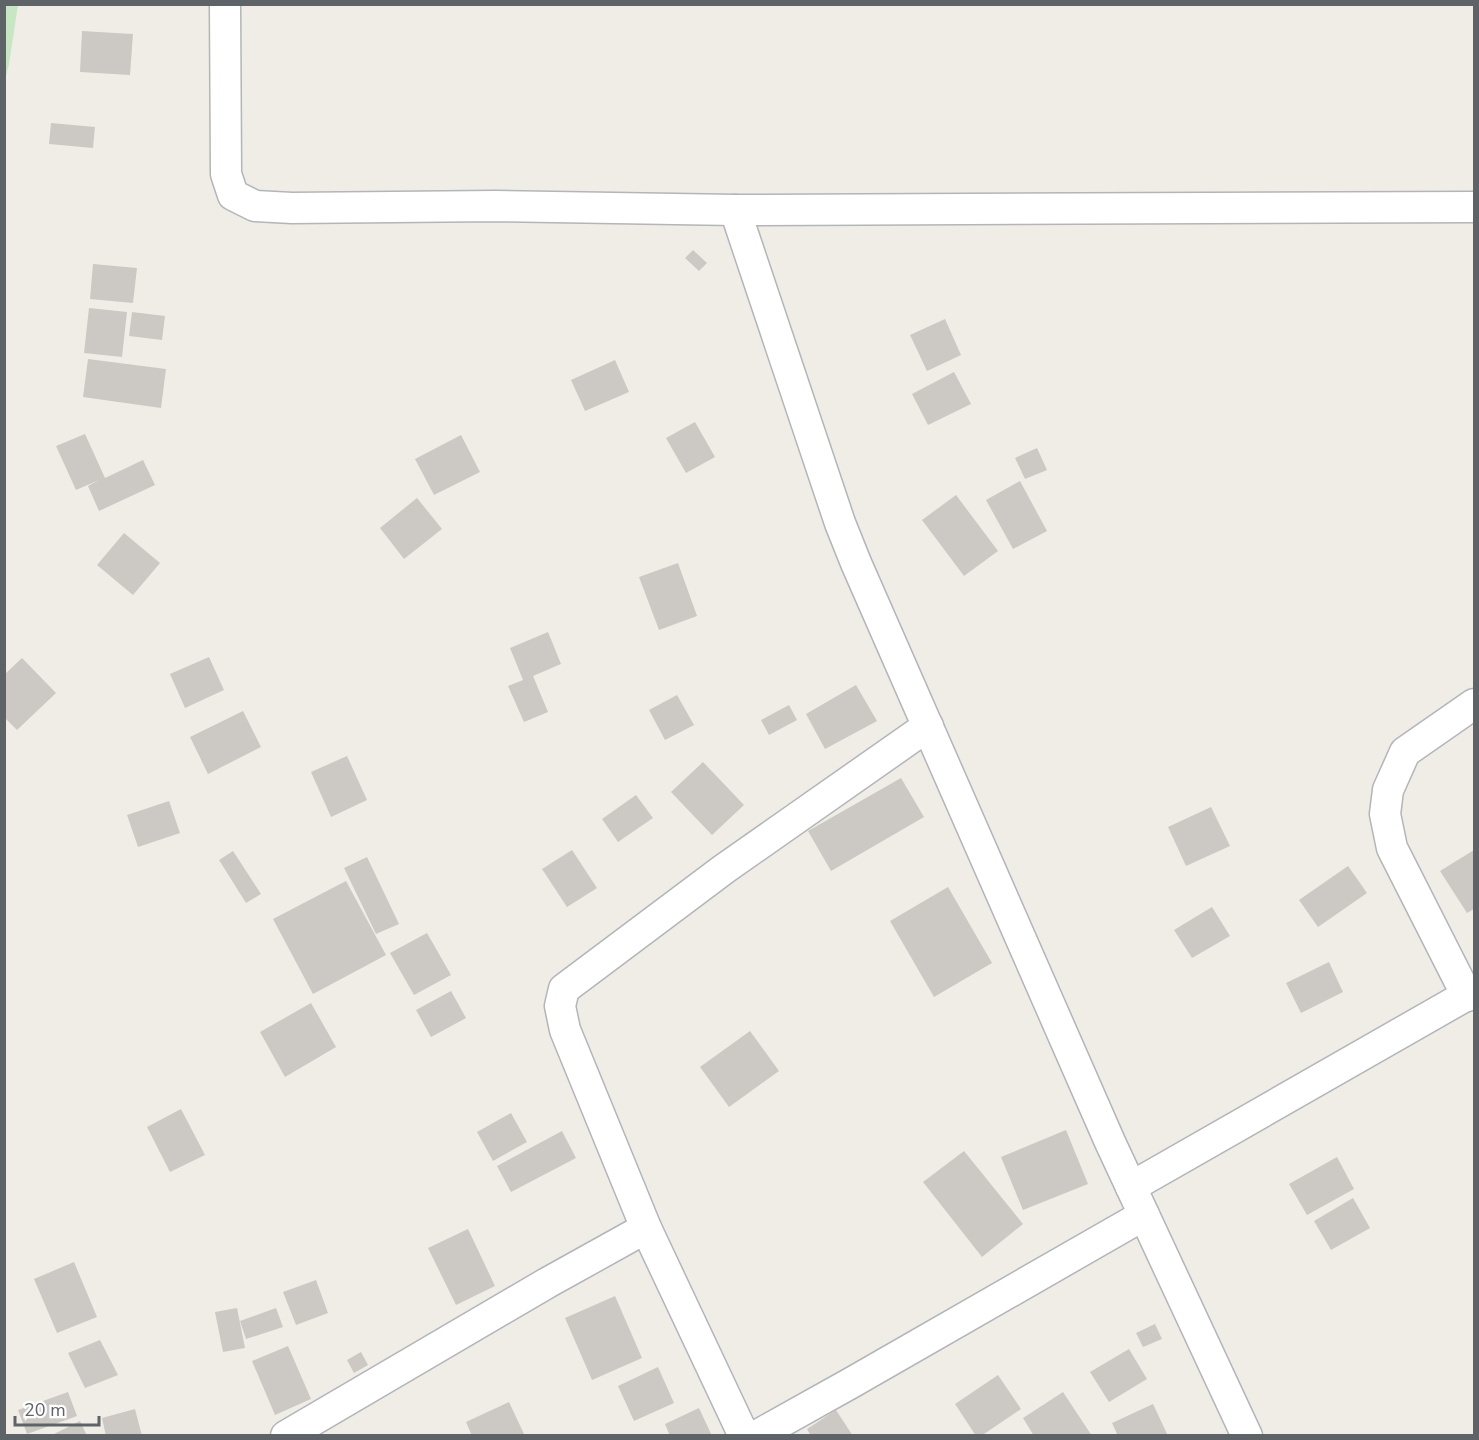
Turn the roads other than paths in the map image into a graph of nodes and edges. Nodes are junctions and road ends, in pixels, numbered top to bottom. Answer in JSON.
{"nodes":[{"id":1,"x":225,"y":4,"type":"edge"},
{"id":2,"x":1474,"y":207,"type":"edge"},
{"id":3,"x":735,"y":210,"type":"junction"},
{"id":4,"x":1474,"y":704,"type":"edge"},
{"id":5,"x":928,"y":726,"type":"junction"},
{"id":6,"x":1471,"y":993,"type":"edge"},
{"id":7,"x":1131,"y":1187,"type":"junction"},
{"id":8,"x":1144,"y":1215,"type":"junction"},
{"id":9,"x":646,"y":1228,"type":"junction"},
{"id":10,"x":1242,"y":1434,"type":"edge"},
{"id":11,"x":286,"y":1436,"type":"edge"},
{"id":12,"x":744,"y":1436,"type":"edge"},
{"id":13,"x":756,"y":1436,"type":"edge"}],
"edges":[{"from":1,"to":3,"type":"street"},
{"from":2,"to":3,"type":"street"},
{"from":3,"to":5,"type":"street"},
{"from":4,"to":6,"type":"street"},
{"from":5,"to":7,"type":"street"},
{"from":5,"to":9,"type":"street"},
{"from":6,"to":7,"type":"street"},
{"from":7,"to":8,"type":"street"},
{"from":8,"to":10,"type":"street"},
{"from":8,"to":13,"type":"street"},
{"from":9,"to":11,"type":"street"},
{"from":9,"to":12,"type":"street"}]}
